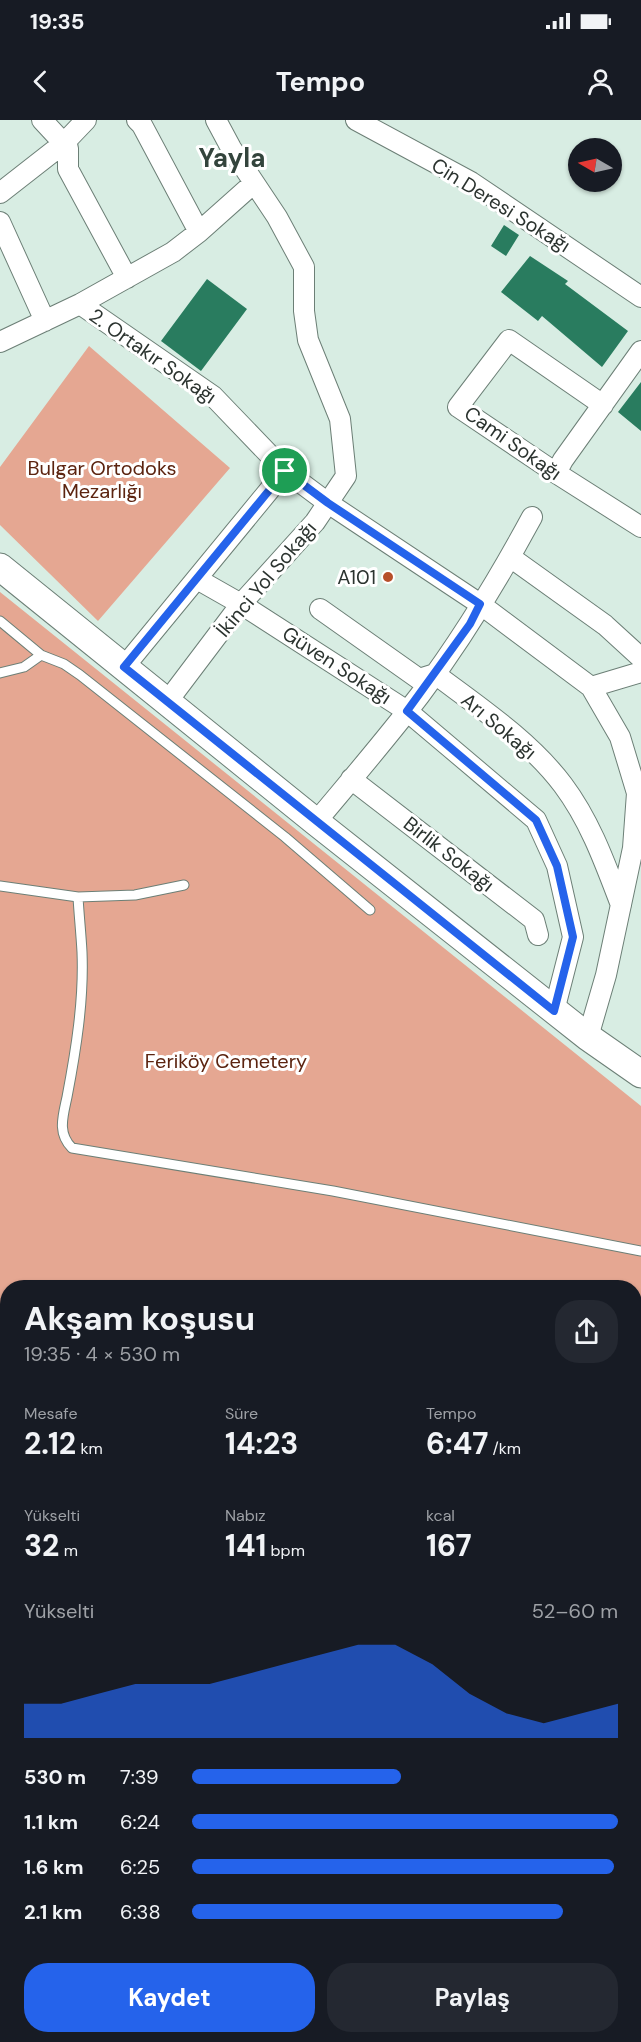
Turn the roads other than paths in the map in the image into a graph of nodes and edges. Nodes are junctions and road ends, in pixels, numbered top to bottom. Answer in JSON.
{"nodes":[{"id":1,"x":42,"y":120,"type":"edge"},
{"id":2,"x":86,"y":120,"type":"edge"},
{"id":3,"x":137,"y":120,"type":"edge"},
{"id":4,"x":216,"y":120,"type":"edge"},
{"id":5,"x":356,"y":120,"type":"edge"},
{"id":6,"x":64,"y":143,"type":"junction"},
{"id":7,"x":254,"y":183,"type":"junction"},
{"id":8,"x":0,"y":193,"type":"edge"},
{"id":9,"x":0,"y":222,"type":"edge"},
{"id":10,"x":199,"y":232,"type":"junction"},
{"id":11,"x":128,"y":278,"type":"junction"},
{"id":12,"x":641,"y":297,"type":"edge"},
{"id":13,"x":80,"y":304,"type":"junction"},
{"id":14,"x":45,"y":321,"type":"junction"},
{"id":15,"x":0,"y":342,"type":"edge"},
{"id":16,"x":641,"y":351,"type":"edge"},
{"id":17,"x":603,"y":405,"type":"junction"},
{"id":18,"x":285,"y":471,"type":"junction"},
{"id":19,"x":556,"y":473,"type":"junction"},
{"id":20,"x":328,"y":503,"type":"junction"},
{"id":21,"x":532,"y":517,"type":"dead end"},
{"id":22,"x":641,"y":527,"type":"edge"},
{"id":23,"x":510,"y":557,"type":"junction"},
{"id":24,"x":0,"y":567,"type":"edge"},
{"id":25,"x":197,"y":579,"type":"junction"},
{"id":26,"x":241,"y":604,"type":"junction"},
{"id":27,"x":480,"y":604,"type":"junction"},
{"id":28,"x":320,"y":609,"type":"dead end"},
{"id":29,"x":0,"y":621,"type":"edge"},
{"id":30,"x":41,"y":656,"type":"junction"},
{"id":31,"x":641,"y":658,"type":"edge"},
{"id":32,"x":124,"y":667,"type":"junction"},
{"id":33,"x":641,"y":672,"type":"edge"},
{"id":34,"x":0,"y":673,"type":"edge"},
{"id":35,"x":435,"y":674,"type":"junction"},
{"id":36,"x":591,"y":687,"type":"junction"},
{"id":37,"x":167,"y":702,"type":"junction"},
{"id":38,"x":407,"y":711,"type":"junction"},
{"id":39,"x":351,"y":779,"type":"junction"},
{"id":40,"x":316,"y":822,"type":"junction"},
{"id":41,"x":184,"y":885,"type":"dead end"},
{"id":42,"x":0,"y":886,"type":"edge"},
{"id":43,"x":78,"y":897,"type":"junction"},
{"id":44,"x":621,"y":905,"type":"junction"},
{"id":45,"x":370,"y":910,"type":"dead end"},
{"id":46,"x":538,"y":935,"type":"dead end"},
{"id":47,"x":554,"y":1011,"type":"junction"},
{"id":48,"x":588,"y":1037,"type":"junction"},
{"id":49,"x":641,"y":1074,"type":"edge"},
{"id":50,"x":641,"y":1251,"type":"edge"}],
"edges":[{"from":1,"to":6,"type":"street"},
{"from":2,"to":6,"type":"street"},
{"from":3,"to":10,"type":"street"},
{"from":4,"to":7,"type":"street","name":"İkinci Yol Sokağı"},
{"from":5,"to":12,"type":"street","name":"Cin Deresi Sokağı"},
{"from":6,"to":8,"type":"street"},
{"from":6,"to":11,"type":"street"},
{"from":7,"to":10,"type":"street"},
{"from":7,"to":20,"type":"street","name":"İkinci Yol Sokağı"},
{"from":9,"to":14,"type":"street"},
{"from":10,"to":11,"type":"street"},
{"from":11,"to":13,"type":"street"},
{"from":13,"to":14,"type":"street"},
{"from":13,"to":18,"type":"street","name":"2. Ortakır Sokağı"},
{"from":14,"to":15,"type":"street"},
{"from":16,"to":17,"type":"street"},
{"from":17,"to":19,"type":"street"},
{"from":17,"to":19,"type":"street","name":"Cami Sokağı"},
{"from":18,"to":20,"type":"street","name":"2. Ortakır Sokağı"},
{"from":18,"to":25,"type":"street"},
{"from":19,"to":22,"type":"street","name":"Cami Sokağı"},
{"from":20,"to":26,"type":"street","name":"İkinci Yol Sokağı"},
{"from":20,"to":27,"type":"street","name":"2. Ortakır Sokağı"},
{"from":21,"to":23,"type":"street"},
{"from":23,"to":27,"type":"street"},
{"from":23,"to":31,"type":"street"},
{"from":24,"to":32,"type":"street"},
{"from":25,"to":26,"type":"street","name":"Güven Sokağı"},
{"from":25,"to":32,"type":"street"},
{"from":26,"to":37,"type":"street","name":"İkinci Yol Sokağı"},
{"from":26,"to":38,"type":"street","name":"Güven Sokağı"},
{"from":27,"to":35,"type":"street"},
{"from":27,"to":36,"type":"street","name":"2. Ortakır Sokağı"},
{"from":28,"to":35,"type":"street"},
{"from":29,"to":30,"type":"lane"},
{"from":30,"to":34,"type":"lane"},
{"from":30,"to":45,"type":"lane"},
{"from":32,"to":37,"type":"street"},
{"from":33,"to":36,"type":"street"},
{"from":35,"to":38,"type":"street"},
{"from":35,"to":44,"type":"street","name":"Arı Sokağı"},
{"from":36,"to":44,"type":"street","name":"2. Ortakır Sokağı"},
{"from":37,"to":40,"type":"street"},
{"from":38,"to":39,"type":"street"},
{"from":38,"to":47,"type":"street","name":"Güven Sokağı"},
{"from":39,"to":40,"type":"street"},
{"from":39,"to":46,"type":"street","name":"Birlik Sokağı"},
{"from":40,"to":47,"type":"street"},
{"from":41,"to":43,"type":"lane"},
{"from":42,"to":43,"type":"lane"},
{"from":43,"to":50,"type":"lane"},
{"from":44,"to":48,"type":"street","name":"2. Ortakır Sokağı"},
{"from":47,"to":48,"type":"street"},
{"from":48,"to":49,"type":"street"}]}
